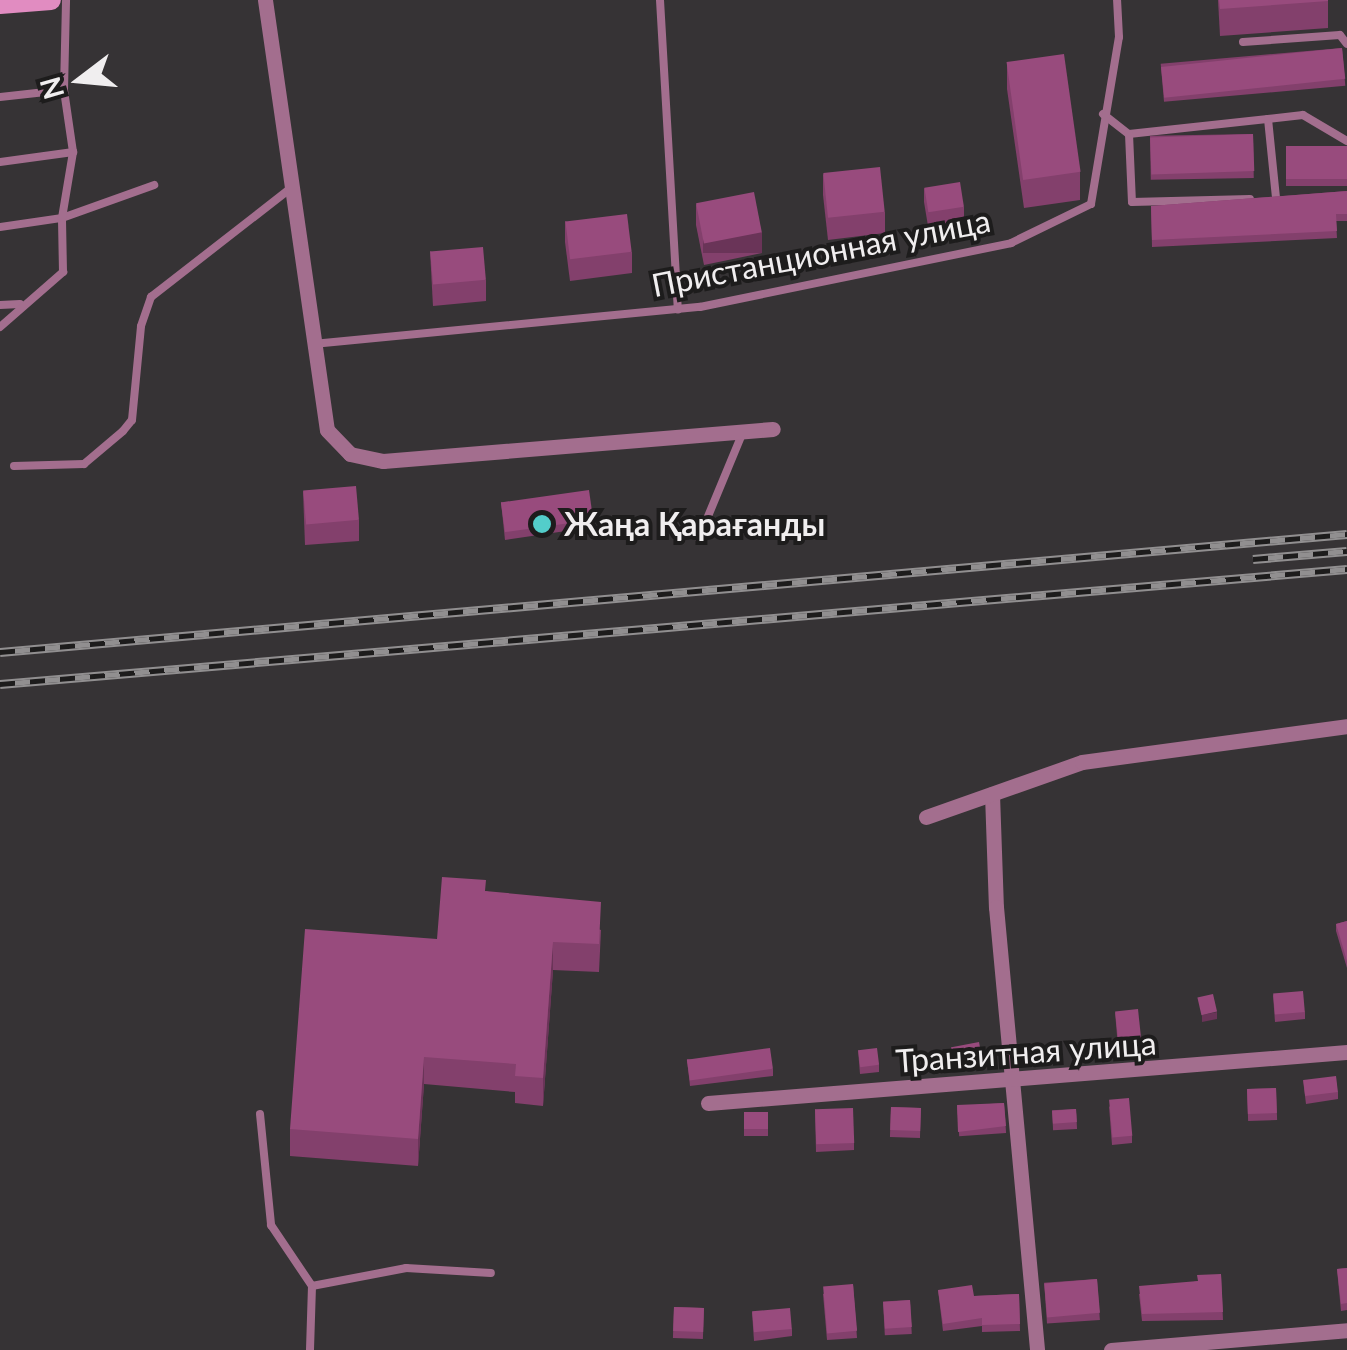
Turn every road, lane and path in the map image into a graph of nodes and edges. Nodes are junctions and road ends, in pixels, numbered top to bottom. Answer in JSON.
{"nodes":[{"id":1,"x":51,"y":0,"type":"edge"},
{"id":2,"x":66,"y":0,"type":"edge"},
{"id":3,"x":265,"y":0,"type":"edge"},
{"id":4,"x":660,"y":0,"type":"edge"},
{"id":5,"x":1117,"y":0,"type":"edge"},
{"id":6,"x":0,"y":4,"type":"edge"},
{"id":7,"x":1243,"y":42,"type":"dead end"},
{"id":8,"x":1347,"y":44,"type":"edge"},
{"id":9,"x":64,"y":90,"type":"junction"},
{"id":10,"x":0,"y":98,"type":"edge"},
{"id":11,"x":1103,"y":114,"type":"junction"},
{"id":12,"x":1268,"y":119,"type":"junction"},
{"id":13,"x":1129,"y":134,"type":"junction"},
{"id":14,"x":1347,"y":141,"type":"edge"},
{"id":15,"x":73,"y":152,"type":"junction"},
{"id":16,"x":0,"y":162,"type":"edge"},
{"id":17,"x":154,"y":186,"type":"dead end"},
{"id":18,"x":291,"y":188,"type":"junction"},
{"id":19,"x":1294,"y":197,"type":"edge"},
{"id":20,"x":1276,"y":198,"type":"junction"},
{"id":21,"x":62,"y":218,"type":"junction"},
{"id":22,"x":0,"y":226,"type":"edge"},
{"id":23,"x":20,"y":304,"type":"junction"},
{"id":24,"x":0,"y":306,"type":"edge"},
{"id":25,"x":678,"y":309,"type":"junction"},
{"id":26,"x":0,"y":327,"type":"edge"},
{"id":27,"x":313,"y":344,"type":"junction"},
{"id":28,"x":773,"y":429,"type":"dead end"},
{"id":29,"x":742,"y":432,"type":"junction"},
{"id":30,"x":14,"y":466,"type":"dead end"},
{"id":31,"x":699,"y":538,"type":"dead end"},
{"id":32,"x":1347,"y":726,"type":"edge"},
{"id":33,"x":992,"y":794,"type":"junction"},
{"id":34,"x":926,"y":818,"type":"dead end"},
{"id":35,"x":1347,"y":1052,"type":"edge"},
{"id":36,"x":1016,"y":1082,"type":"junction"},
{"id":37,"x":708,"y":1103,"type":"dead end"},
{"id":38,"x":260,"y":1114,"type":"dead end"},
{"id":39,"x":491,"y":1273,"type":"dead end"},
{"id":40,"x":312,"y":1286,"type":"junction"},
{"id":41,"x":1347,"y":1330,"type":"edge"},
{"id":42,"x":310,"y":1350,"type":"edge"},
{"id":43,"x":1037,"y":1350,"type":"edge"},
{"id":44,"x":1111,"y":1350,"type":"edge"}],
"edges":[{"from":1,"to":6,"type":"main road"},
{"from":2,"to":9,"type":"lane"},
{"from":3,"to":18,"type":"street"},
{"from":4,"to":25,"type":"lane"},
{"from":5,"to":11,"type":"lane"},
{"from":7,"to":8,"type":"lane"},
{"from":9,"to":10,"type":"lane"},
{"from":9,"to":15,"type":"lane"},
{"from":11,"to":13,"type":"lane"},
{"from":11,"to":25,"type":"lane","name":"Пристанционная улица"},
{"from":12,"to":13,"type":"lane"},
{"from":12,"to":14,"type":"lane"},
{"from":12,"to":20,"type":"lane"},
{"from":13,"to":20,"type":"lane"},
{"from":15,"to":16,"type":"lane"},
{"from":15,"to":21,"type":"lane"},
{"from":17,"to":21,"type":"lane"},
{"from":18,"to":27,"type":"street"},
{"from":18,"to":30,"type":"lane"},
{"from":19,"to":20,"type":"lane"},
{"from":21,"to":22,"type":"lane"},
{"from":21,"to":23,"type":"lane"},
{"from":23,"to":24,"type":"lane"},
{"from":23,"to":26,"type":"lane"},
{"from":25,"to":27,"type":"lane","name":"Пристанционная улица"},
{"from":27,"to":29,"type":"street"},
{"from":28,"to":29,"type":"street"},
{"from":29,"to":31,"type":"lane"},
{"from":32,"to":33,"type":"street"},
{"from":33,"to":34,"type":"street"},
{"from":33,"to":36,"type":"street"},
{"from":35,"to":36,"type":"street","name":"Транзитная улица"},
{"from":36,"to":37,"type":"street","name":"Транзитная улица"},
{"from":36,"to":43,"type":"street"},
{"from":38,"to":40,"type":"lane"},
{"from":39,"to":40,"type":"lane"},
{"from":40,"to":42,"type":"lane"},
{"from":41,"to":44,"type":"street"}]}
